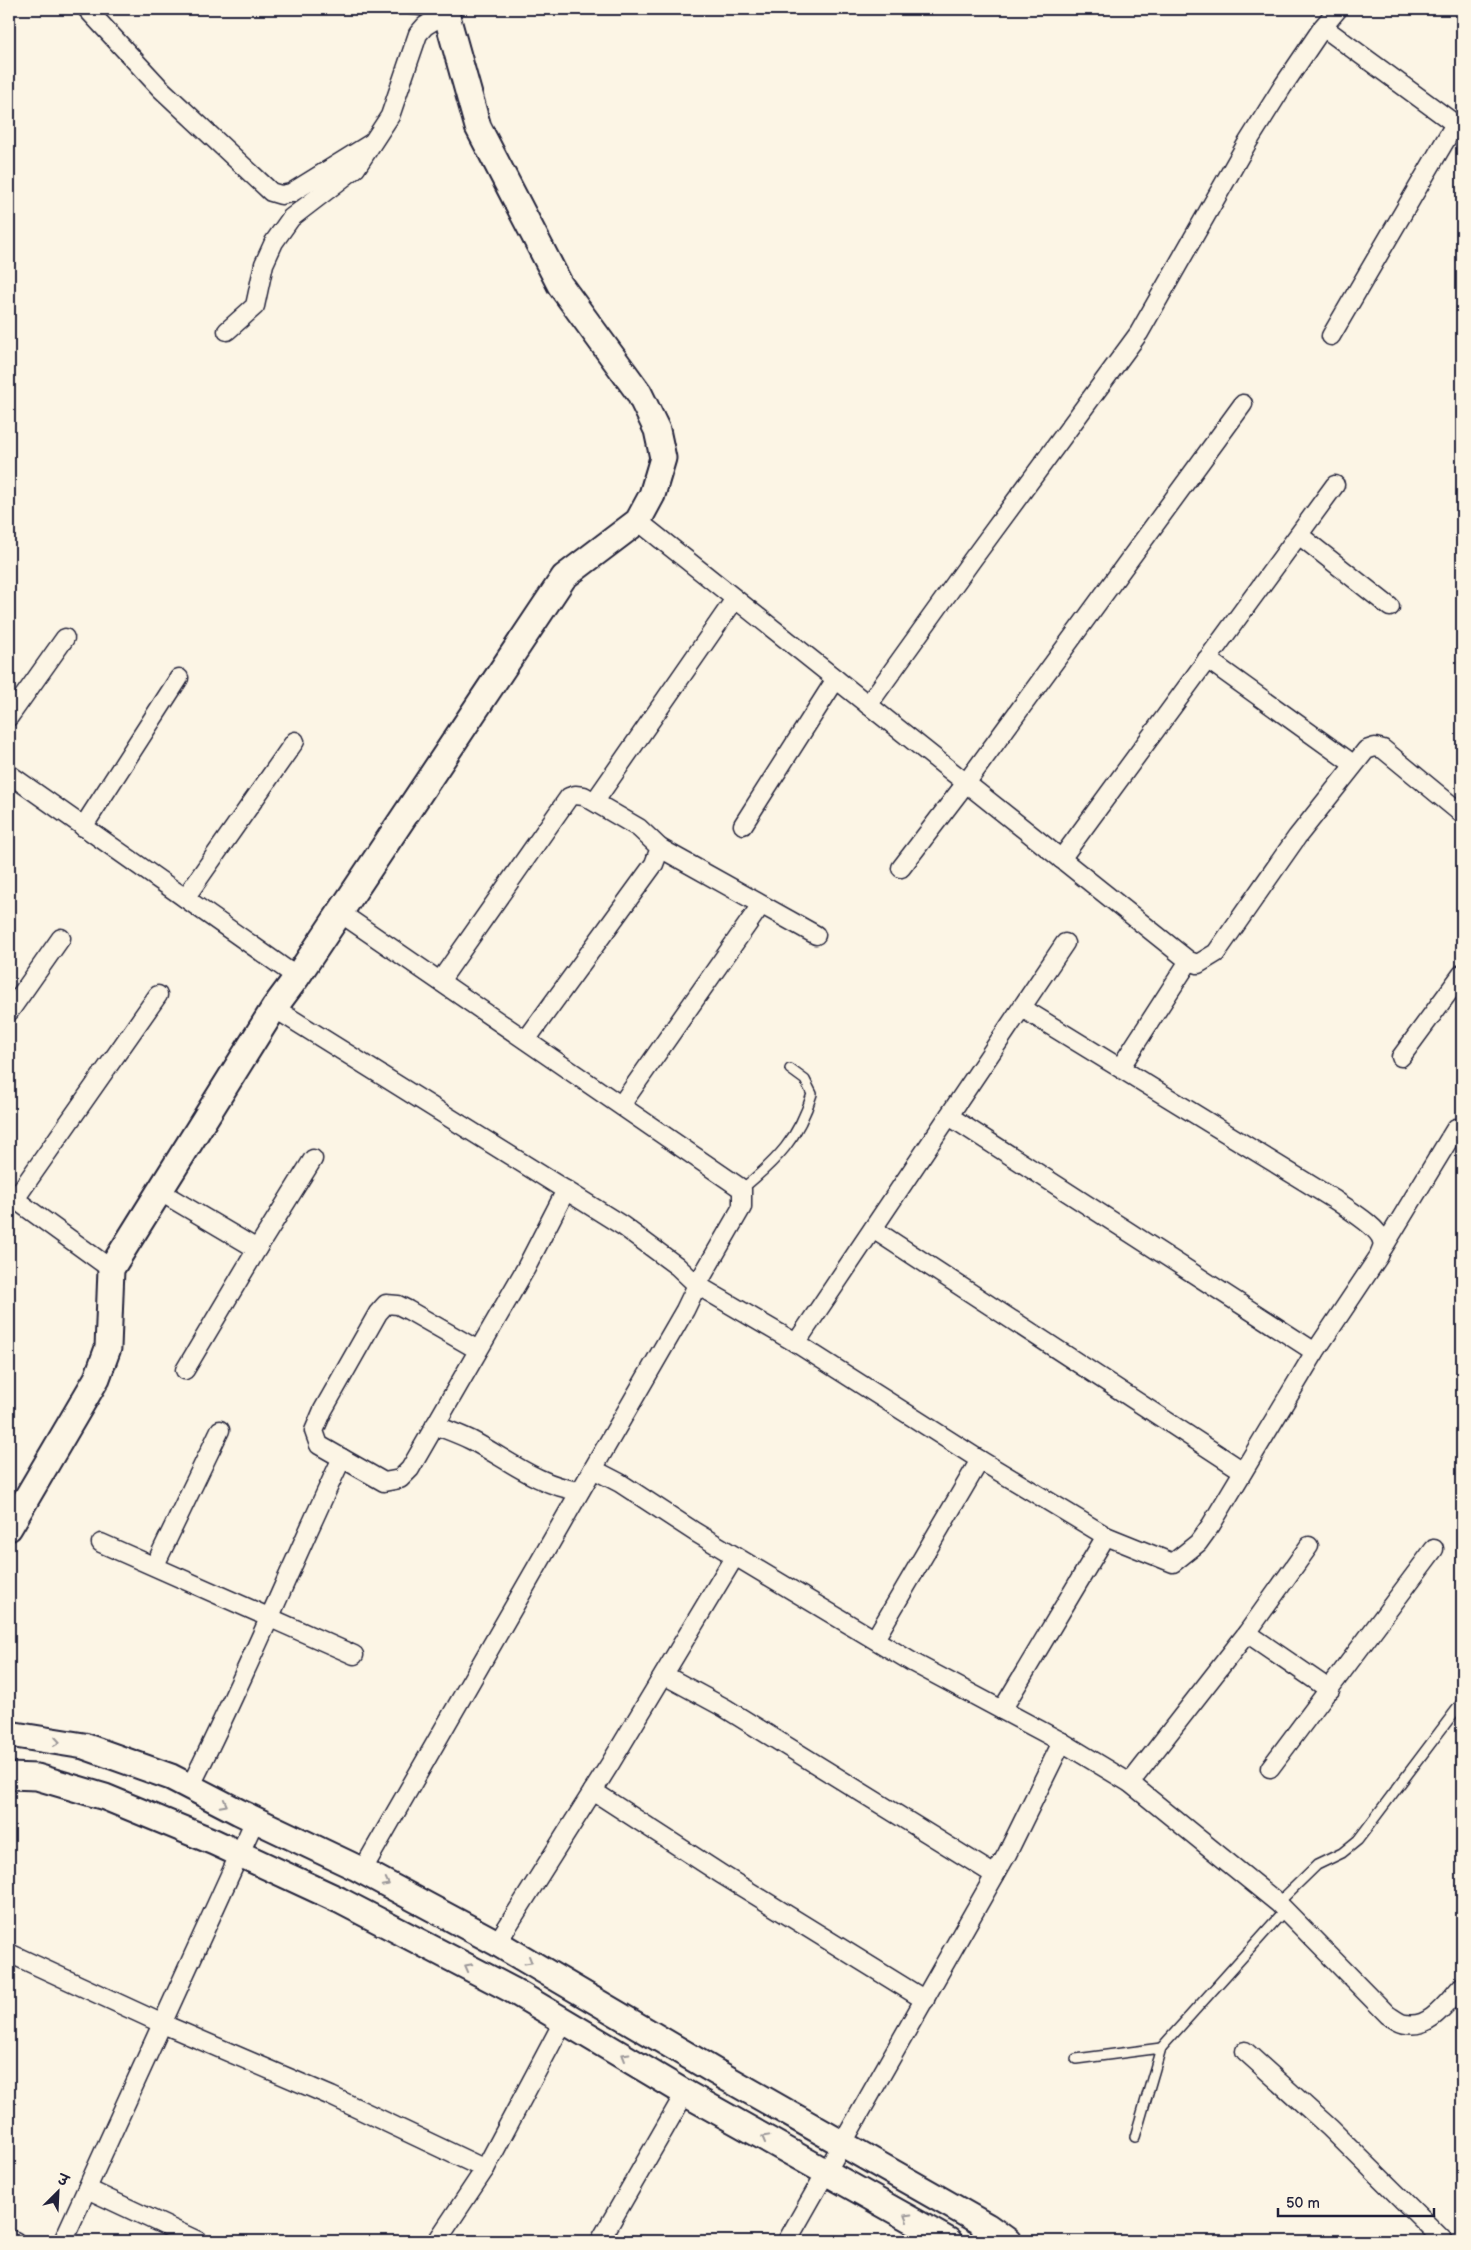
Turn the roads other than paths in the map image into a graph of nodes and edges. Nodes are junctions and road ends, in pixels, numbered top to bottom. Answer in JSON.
{"nodes":[{"id":1,"x":87,"y":9,"type":"edge"},
{"id":2,"x":408,"y":9,"type":"edge"},
{"id":3,"x":1338,"y":9,"type":"edge"},
{"id":4,"x":446,"y":11,"type":"edge"},
{"id":5,"x":1323,"y":27,"type":"junction"},
{"id":6,"x":1459,"y":127,"type":"edge"},
{"id":7,"x":373,"y":143,"type":"junction"},
{"id":8,"x":227,"y":332,"type":"dead end"},
{"id":9,"x":1331,"y":336,"type":"dead end"},
{"id":10,"x":1243,"y":404,"type":"dead end"},
{"id":11,"x":1335,"y":486,"type":"dead end"},
{"id":12,"x":638,"y":522,"type":"junction"},
{"id":13,"x":1298,"y":535,"type":"junction"},
{"id":14,"x":735,"y":599,"type":"junction"},
{"id":15,"x":1390,"y":607,"type":"dead end"},
{"id":16,"x":65,"y":638,"type":"dead end"},
{"id":17,"x":1208,"y":659,"type":"junction"},
{"id":18,"x":179,"y":678,"type":"dead end"},
{"id":19,"x":836,"y":679,"type":"junction"},
{"id":20,"x":868,"y":705,"type":"junction"},
{"id":21,"x":9,"y":718,"type":"edge"},
{"id":22,"x":296,"y":741,"type":"dead end"},
{"id":23,"x":1353,"y":764,"type":"junction"},
{"id":24,"x":9,"y":774,"type":"edge"},
{"id":25,"x":966,"y":783,"type":"junction"},
{"id":26,"x":595,"y":800,"type":"junction"},
{"id":27,"x":1462,"y":814,"type":"edge"},
{"id":28,"x":743,"y":824,"type":"dead end"},
{"id":29,"x":83,"y":826,"type":"junction"},
{"id":30,"x":660,"y":848,"type":"junction"},
{"id":31,"x":1061,"y":859,"type":"junction"},
{"id":32,"x":901,"y":868,"type":"dead end"},
{"id":33,"x":185,"y":898,"type":"junction"},
{"id":34,"x":761,"y":905,"type":"junction"},
{"id":35,"x":340,"y":912,"type":"junction"},
{"id":36,"x":816,"y":935,"type":"dead end"},
{"id":37,"x":61,"y":938,"type":"dead end"},
{"id":38,"x":1065,"y":943,"type":"dead end"},
{"id":39,"x":1189,"y":961,"type":"junction"},
{"id":40,"x":1462,"y":974,"type":"edge"},
{"id":41,"x":297,"y":977,"type":"junction"},
{"id":42,"x":440,"y":981,"type":"junction"},
{"id":43,"x":158,"y":995,"type":"dead end"},
{"id":44,"x":274,"y":1008,"type":"junction"},
{"id":45,"x":1022,"y":1008,"type":"junction"},
{"id":46,"x":9,"y":1012,"type":"edge"},
{"id":47,"x":526,"y":1040,"type":"junction"},
{"id":48,"x":1401,"y":1057,"type":"dead end"},
{"id":49,"x":1120,"y":1068,"type":"junction"},
{"id":50,"x":790,"y":1069,"type":"dead end"},
{"id":51,"x":621,"y":1105,"type":"junction"},
{"id":52,"x":949,"y":1116,"type":"junction"},
{"id":53,"x":1456,"y":1128,"type":"dead end"},
{"id":54,"x":314,"y":1159,"type":"dead end"},
{"id":55,"x":742,"y":1189,"type":"junction"},
{"id":56,"x":566,"y":1190,"type":"junction"},
{"id":57,"x":159,"y":1191,"type":"junction"},
{"id":58,"x":12,"y":1197,"type":"edge"},
{"id":59,"x":873,"y":1229,"type":"junction"},
{"id":60,"x":1383,"y":1248,"type":"junction"},
{"id":61,"x":257,"y":1250,"type":"junction"},
{"id":62,"x":110,"y":1269,"type":"junction"},
{"id":63,"x":697,"y":1285,"type":"junction"},
{"id":64,"x":796,"y":1343,"type":"junction"},
{"id":65,"x":478,"y":1350,"type":"junction"},
{"id":66,"x":1316,"y":1352,"type":"junction"},
{"id":67,"x":185,"y":1370,"type":"dead end"},
{"id":68,"x":435,"y":1425,"type":"junction"},
{"id":69,"x":220,"y":1430,"type":"dead end"},
{"id":70,"x":342,"y":1458,"type":"junction"},
{"id":71,"x":980,"y":1460,"type":"junction"},
{"id":72,"x":593,"y":1469,"type":"junction"},
{"id":73,"x":1243,"y":1471,"type":"junction"},
{"id":74,"x":580,"y":1491,"type":"junction"},
{"id":75,"x":9,"y":1528,"type":"edge"},
{"id":76,"x":1106,"y":1536,"type":"junction"},
{"id":77,"x":101,"y":1543,"type":"dead end"},
{"id":78,"x":1309,"y":1546,"type":"dead end"},
{"id":79,"x":1434,"y":1549,"type":"dead end"},
{"id":80,"x":735,"y":1556,"type":"junction"},
{"id":81,"x":154,"y":1565,"type":"junction"},
{"id":82,"x":270,"y":1619,"type":"junction"},
{"id":83,"x":1247,"y":1633,"type":"junction"},
{"id":84,"x":875,"y":1639,"type":"junction"},
{"id":85,"x":354,"y":1656,"type":"dead end"},
{"id":86,"x":664,"y":1675,"type":"junction"},
{"id":87,"x":1330,"y":1690,"type":"junction"},
{"id":88,"x":1462,"y":1702,"type":"edge"},
{"id":89,"x":1002,"y":1710,"type":"junction"},
{"id":90,"x":9,"y":1734,"type":"edge"},
{"id":91,"x":1062,"y":1742,"type":"junction"},
{"id":92,"x":1270,"y":1768,"type":"dead end"},
{"id":93,"x":9,"y":1776,"type":"edge"},
{"id":94,"x":1130,"y":1783,"type":"junction"},
{"id":95,"x":190,"y":1787,"type":"junction"},
{"id":96,"x":593,"y":1791,"type":"junction"},
{"id":97,"x":255,"y":1820,"type":"junction"},
{"id":98,"x":240,"y":1854,"type":"junction"},
{"id":99,"x":362,"y":1871,"type":"junction"},
{"id":100,"x":995,"y":1875,"type":"junction"},
{"id":101,"x":1281,"y":1906,"type":"junction"},
{"id":102,"x":497,"y":1943,"type":"junction"},
{"id":103,"x":9,"y":1952,"type":"edge"},
{"id":104,"x":1462,"y":1986,"type":"edge"},
{"id":105,"x":925,"y":2000,"type":"junction"},
{"id":106,"x":564,"y":2020,"type":"junction"},
{"id":107,"x":164,"y":2024,"type":"junction"},
{"id":108,"x":1160,"y":2048,"type":"junction"},
{"id":109,"x":1245,"y":2051,"type":"dead end"},
{"id":110,"x":1076,"y":2058,"type":"dead end"},
{"id":111,"x":685,"y":2093,"type":"junction"},
{"id":112,"x":1136,"y":2137,"type":"dead end"},
{"id":113,"x":844,"y":2144,"type":"junction"},
{"id":114,"x":485,"y":2169,"type":"junction"},
{"id":115,"x":827,"y":2172,"type":"junction"},
{"id":116,"x":87,"y":2189,"type":"junction"},
{"id":117,"x":983,"y":2234,"type":"edge"},
{"id":118,"x":9,"y":2239,"type":"edge"},
{"id":119,"x":15,"y":2241,"type":"edge"},
{"id":120,"x":62,"y":2241,"type":"edge"},
{"id":121,"x":198,"y":2241,"type":"edge"},
{"id":122,"x":437,"y":2241,"type":"edge"},
{"id":123,"x":600,"y":2241,"type":"edge"},
{"id":124,"x":787,"y":2241,"type":"edge"},
{"id":125,"x":950,"y":2241,"type":"edge"},
{"id":126,"x":1008,"y":2241,"type":"edge"},
{"id":127,"x":1444,"y":2241,"type":"edge"}],
"edges":[{"from":1,"to":7,"type":"street"},
{"from":2,"to":4,"type":"lane"},
{"from":3,"to":5,"type":"street"},
{"from":4,"to":7,"type":"street"},
{"from":4,"to":12,"type":"street"},
{"from":5,"to":6,"type":"street"},
{"from":5,"to":20,"type":"street"},
{"from":6,"to":9,"type":"street"},
{"from":7,"to":8,"type":"street"},
{"from":10,"to":25,"type":"street"},
{"from":11,"to":13,"type":"street"},
{"from":12,"to":14,"type":"street"},
{"from":12,"to":35,"type":"street"},
{"from":13,"to":15,"type":"street"},
{"from":13,"to":17,"type":"street"},
{"from":14,"to":19,"type":"street"},
{"from":14,"to":26,"type":"street"},
{"from":16,"to":21,"type":"street"},
{"from":17,"to":23,"type":"street"},
{"from":17,"to":31,"type":"street"},
{"from":18,"to":29,"type":"street"},
{"from":19,"to":20,"type":"street"},
{"from":19,"to":28,"type":"street"},
{"from":20,"to":25,"type":"street"},
{"from":22,"to":33,"type":"street"},
{"from":23,"to":27,"type":"street"},
{"from":23,"to":39,"type":"street"},
{"from":24,"to":29,"type":"street"},
{"from":25,"to":31,"type":"street"},
{"from":25,"to":32,"type":"street"},
{"from":26,"to":30,"type":"street"},
{"from":26,"to":42,"type":"street"},
{"from":29,"to":33,"type":"street"},
{"from":30,"to":34,"type":"street"},
{"from":30,"to":47,"type":"street"},
{"from":31,"to":39,"type":"street"},
{"from":33,"to":41,"type":"street"},
{"from":34,"to":36,"type":"street"},
{"from":34,"to":51,"type":"street"},
{"from":35,"to":41,"type":"street"},
{"from":35,"to":42,"type":"street"},
{"from":37,"to":46,"type":"street"},
{"from":38,"to":45,"type":"street"},
{"from":39,"to":49,"type":"street"},
{"from":40,"to":48,"type":"street"},
{"from":41,"to":44,"type":"street"},
{"from":42,"to":47,"type":"street"},
{"from":43,"to":58,"type":"street"},
{"from":44,"to":56,"type":"street"},
{"from":44,"to":57,"type":"street"},
{"from":45,"to":49,"type":"street"},
{"from":45,"to":52,"type":"street"},
{"from":47,"to":51,"type":"street"},
{"from":49,"to":60,"type":"street"},
{"from":50,"to":55,"type":"lane"},
{"from":51,"to":55,"type":"street"},
{"from":52,"to":59,"type":"street"},
{"from":52,"to":66,"type":"street"},
{"from":53,"to":60,"type":"street"},
{"from":54,"to":61,"type":"street"},
{"from":55,"to":63,"type":"street"},
{"from":56,"to":63,"type":"street"},
{"from":56,"to":65,"type":"street"},
{"from":57,"to":61,"type":"street"},
{"from":57,"to":62,"type":"street"},
{"from":58,"to":62,"type":"street"},
{"from":59,"to":64,"type":"street"},
{"from":59,"to":73,"type":"street"},
{"from":60,"to":66,"type":"street"},
{"from":61,"to":67,"type":"street"},
{"from":62,"to":75,"type":"street"},
{"from":63,"to":64,"type":"street"},
{"from":63,"to":72,"type":"street"},
{"from":64,"to":71,"type":"street"},
{"from":65,"to":68,"type":"street"},
{"from":65,"to":70,"type":"street"},
{"from":66,"to":73,"type":"street"},
{"from":68,"to":70,"type":"street"},
{"from":68,"to":74,"type":"street"},
{"from":69,"to":81,"type":"street"},
{"from":70,"to":82,"type":"street"},
{"from":71,"to":76,"type":"street"},
{"from":71,"to":84,"type":"street"},
{"from":72,"to":74,"type":"street"},
{"from":72,"to":80,"type":"street"},
{"from":73,"to":76,"type":"street"},
{"from":74,"to":99,"type":"street"},
{"from":76,"to":89,"type":"street"},
{"from":77,"to":81,"type":"street"},
{"from":78,"to":83,"type":"street"},
{"from":79,"to":87,"type":"street"},
{"from":80,"to":84,"type":"street"},
{"from":80,"to":86,"type":"street"},
{"from":81,"to":82,"type":"street"},
{"from":82,"to":85,"type":"street"},
{"from":82,"to":95,"type":"street"},
{"from":83,"to":87,"type":"street"},
{"from":83,"to":94,"type":"street"},
{"from":84,"to":89,"type":"street"},
{"from":86,"to":96,"type":"street"},
{"from":86,"to":100,"type":"street"},
{"from":87,"to":92,"type":"street"},
{"from":88,"to":101,"type":"lane"},
{"from":89,"to":91,"type":"street"},
{"from":90,"to":95,"type":"street","one_way":true},
{"from":91,"to":94,"type":"street"},
{"from":91,"to":100,"type":"street"},
{"from":93,"to":98,"type":"street"},
{"from":94,"to":101,"type":"street"},
{"from":95,"to":97,"type":"street","one_way":true},
{"from":96,"to":102,"type":"street"},
{"from":96,"to":105,"type":"street"},
{"from":97,"to":98,"type":"street"},
{"from":97,"to":99,"type":"street"},
{"from":106,"to":98,"type":"street","one_way":true},
{"from":98,"to":107,"type":"street"},
{"from":99,"to":102,"type":"street","one_way":true},
{"from":100,"to":105,"type":"street"},
{"from":101,"to":104,"type":"street"},
{"from":101,"to":108,"type":"lane"},
{"from":102,"to":113,"type":"street","one_way":true},
{"from":103,"to":107,"type":"street"},
{"from":105,"to":113,"type":"street"},
{"from":111,"to":106,"type":"street","one_way":true},
{"from":106,"to":114,"type":"street"},
{"from":107,"to":114,"type":"street"},
{"from":107,"to":116,"type":"street"},
{"from":108,"to":110,"type":"lane"},
{"from":108,"to":112,"type":"lane"},
{"from":109,"to":127,"type":"street"},
{"from":115,"to":111,"type":"street","one_way":true},
{"from":111,"to":123,"type":"street"},
{"from":113,"to":115,"type":"street"},
{"from":113,"to":117,"type":"street"},
{"from":114,"to":122,"type":"street"},
{"from":115,"to":124,"type":"street"},
{"from":125,"to":115,"type":"street","one_way":true},
{"from":116,"to":120,"type":"street"},
{"from":116,"to":121,"type":"street"},
{"from":117,"to":126,"type":"street"},
{"from":118,"to":119,"type":"street"}]}
